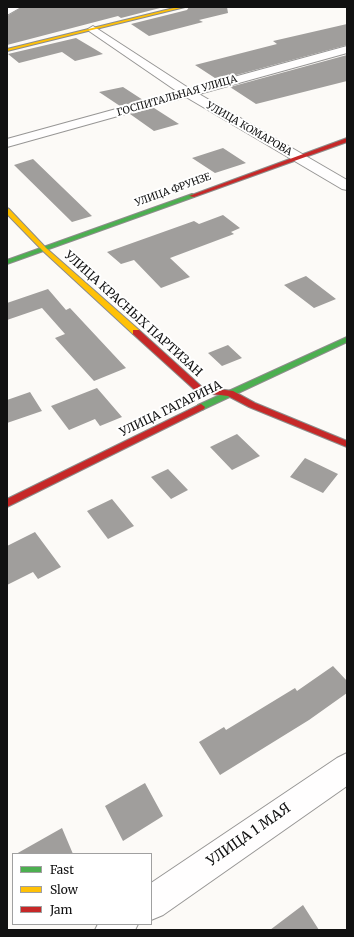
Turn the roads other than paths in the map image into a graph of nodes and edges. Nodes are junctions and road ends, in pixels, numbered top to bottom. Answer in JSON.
{"nodes":[{"id":1,"x":16,"y":7,"type":"edge"},
{"id":2,"x":183,"y":7,"type":"edge"},
{"id":3,"x":7,"y":12,"type":"edge"},
{"id":4,"x":93,"y":29,"type":"junction"},
{"id":5,"x":347,"y":49,"type":"edge"},
{"id":6,"x":7,"y":50,"type":"edge"},
{"id":7,"x":188,"y":93,"type":"junction"},
{"id":8,"x":347,"y":140,"type":"edge"},
{"id":9,"x":7,"y":144,"type":"edge"},
{"id":10,"x":297,"y":157,"type":"junction"},
{"id":11,"x":347,"y":186,"type":"edge"},
{"id":12,"x":7,"y":210,"type":"edge"},
{"id":13,"x":44,"y":249,"type":"junction"},
{"id":14,"x":7,"y":262,"type":"edge"},
{"id":15,"x":347,"y":339,"type":"edge"},
{"id":16,"x":230,"y":393,"type":"junction"},
{"id":17,"x":347,"y":444,"type":"edge"},
{"id":18,"x":7,"y":503,"type":"edge"},
{"id":19,"x":347,"y":768,"type":"edge"},
{"id":20,"x":152,"y":902,"type":"edge"}],
"edges":[{"from":1,"to":3,"type":"street"},
{"from":2,"to":4,"type":"street"},
{"from":4,"to":6,"type":"street"},
{"from":4,"to":7,"type":"street","name":"УЛИЦА КОМАРОВА"},
{"from":5,"to":7,"type":"street","name":"ГОСПИТАЛЬНАЯ УЛИЦА"},
{"from":7,"to":9,"type":"street","name":"ГОСПИТАЛЬНАЯ УЛИЦА"},
{"from":7,"to":10,"type":"street","name":"УЛИЦА КОМАРОВА"},
{"from":8,"to":10,"type":"street","name":"УЛИЦА ФРУНЗЕ"},
{"from":10,"to":11,"type":"street","name":"УЛИЦА КОМАРОВА"},
{"from":10,"to":13,"type":"street","name":"УЛИЦА ФРУНЗЕ"},
{"from":12,"to":13,"type":"street","name":"УЛИЦА КРАСНЫХ ПАРТИЗАН"},
{"from":13,"to":14,"type":"street","name":"УЛИЦА ФРУНЗЕ"},
{"from":13,"to":16,"type":"street","name":"УЛИЦА КРАСНЫХ ПАРТИЗАН"},
{"from":15,"to":16,"type":"street","name":"УЛИЦА ГАГАРИНА"},
{"from":16,"to":17,"type":"street","name":"УЛИЦА КРАСНЫХ ПАРТИЗАН"},
{"from":16,"to":18,"type":"street","name":"УЛИЦА ГАГАРИНА"},
{"from":19,"to":20,"type":"street","name":"УЛИЦА 1 МАЯ"}]}
